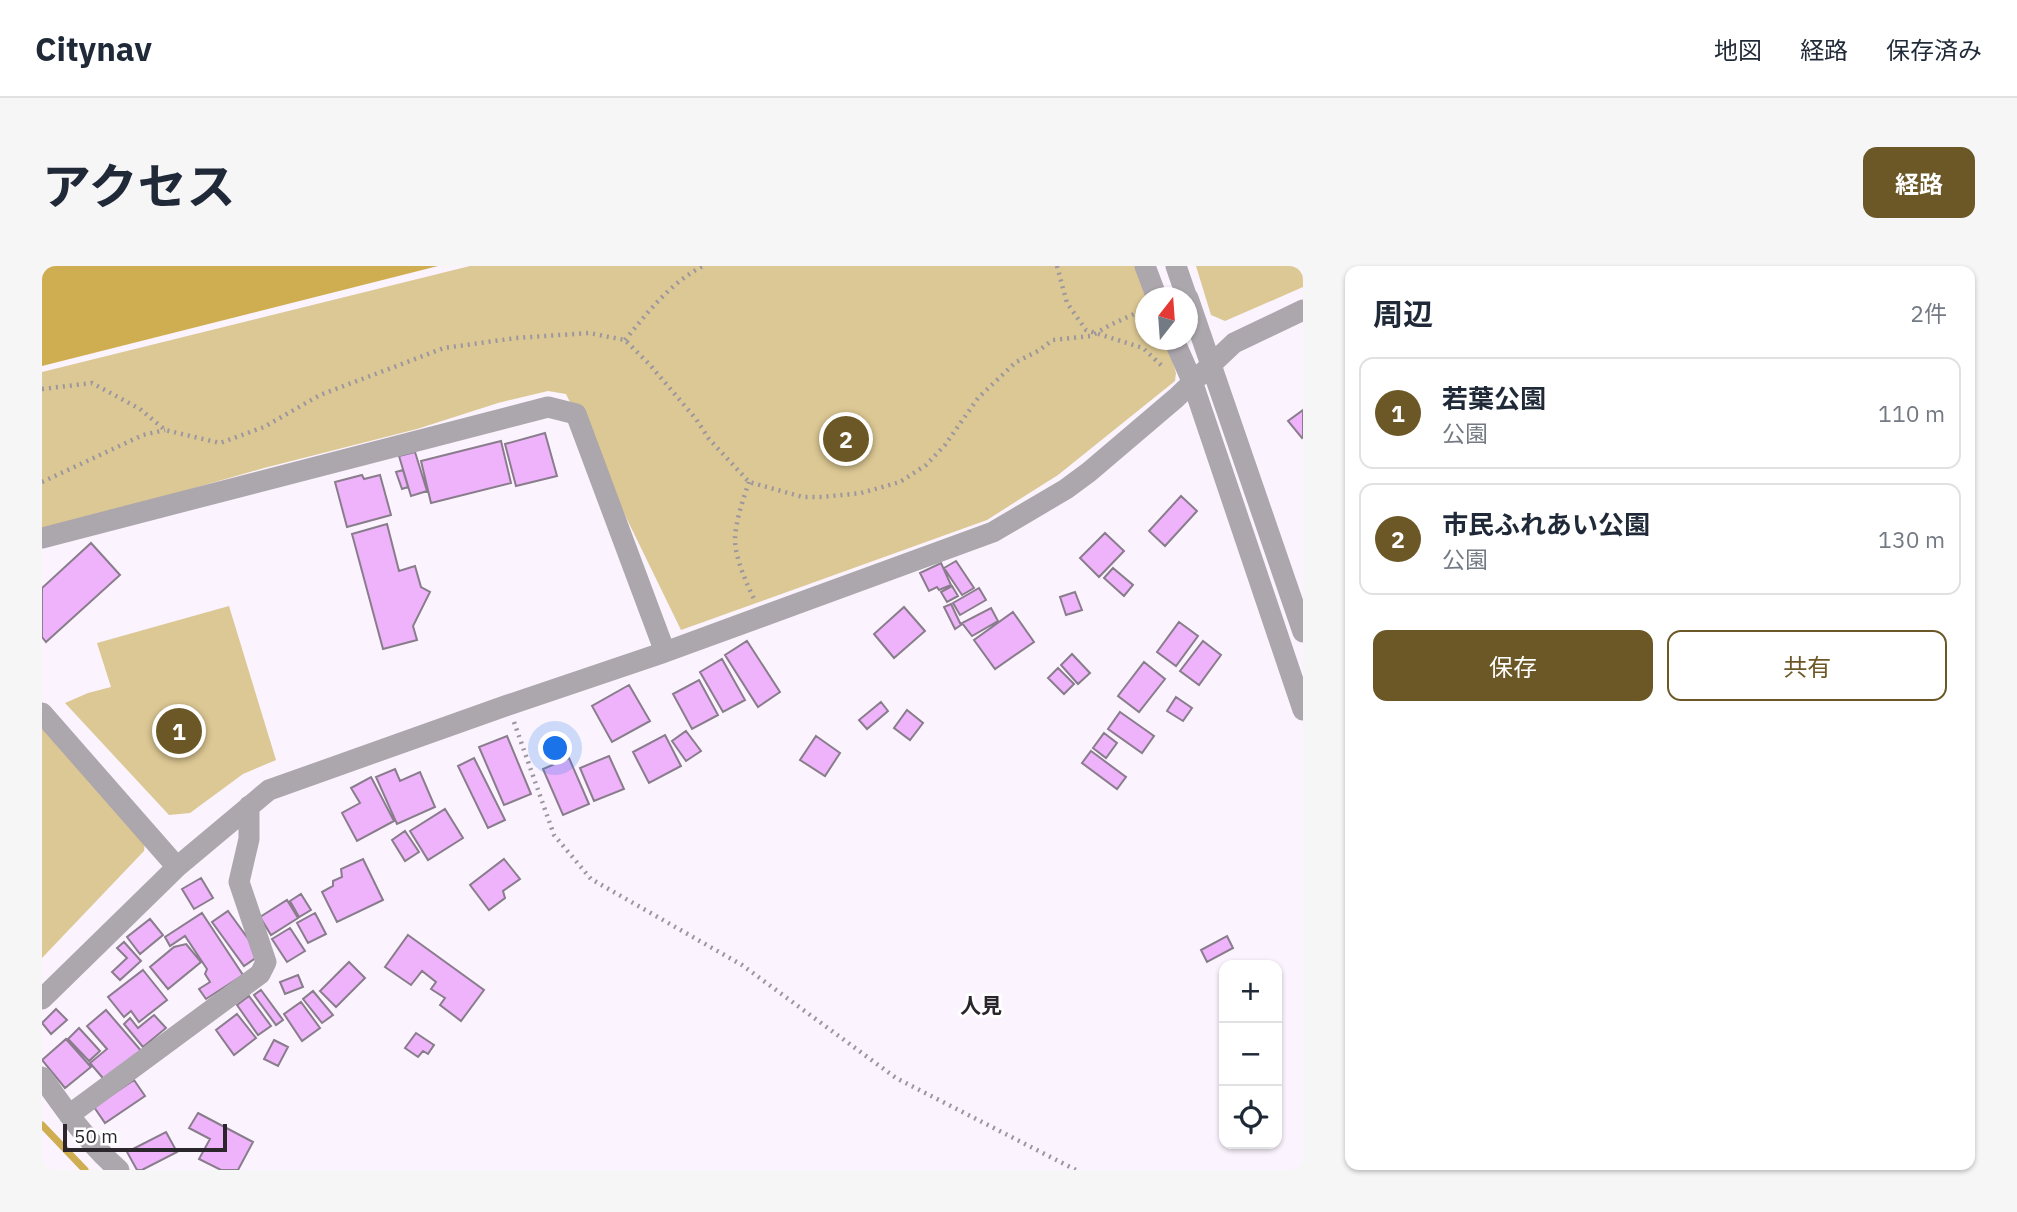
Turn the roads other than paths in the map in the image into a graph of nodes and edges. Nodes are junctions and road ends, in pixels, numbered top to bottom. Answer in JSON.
{"nodes":[{"id":1,"x":1145,"y":266,"type":"edge"},
{"id":2,"x":1176,"y":266,"type":"edge"},
{"id":3,"x":1153,"y":287,"type":"edge"},
{"id":4,"x":1183,"y":287,"type":"edge"},
{"id":5,"x":1303,"y":310,"type":"edge"},
{"id":6,"x":1198,"y":329,"type":"edge"},
{"id":7,"x":1178,"y":350,"type":"edge"},
{"id":8,"x":1210,"y":363,"type":"junction"},
{"id":9,"x":1192,"y":381,"type":"junction"},
{"id":10,"x":42,"y":538,"type":"edge"},
{"id":11,"x":1303,"y":632,"type":"edge"},
{"id":12,"x":665,"y":652,"type":"junction"},
{"id":13,"x":1303,"y":710,"type":"edge"},
{"id":14,"x":42,"y":713,"type":"edge"},
{"id":15,"x":248,"y":807,"type":"junction"},
{"id":16,"x":177,"y":867,"type":"junction"},
{"id":17,"x":42,"y":999,"type":"edge"},
{"id":18,"x":42,"y":1077,"type":"edge"},
{"id":19,"x":69,"y":1115,"type":"junction"},
{"id":20,"x":119,"y":1170,"type":"edge"}],
"edges":[{"from":1,"to":3,"type":"street"},
{"from":2,"to":4,"type":"street"},
{"from":5,"to":8,"type":"street"},
{"from":6,"to":8,"type":"street"},
{"from":7,"to":9,"type":"street"},
{"from":8,"to":9,"type":"street"},
{"from":8,"to":11,"type":"street"},
{"from":9,"to":12,"type":"street"},
{"from":9,"to":13,"type":"street"},
{"from":10,"to":12,"type":"street"},
{"from":12,"to":15,"type":"street"},
{"from":14,"to":16,"type":"street"},
{"from":15,"to":16,"type":"street"},
{"from":15,"to":19,"type":"street"},
{"from":16,"to":17,"type":"street"},
{"from":18,"to":19,"type":"street"},
{"from":19,"to":20,"type":"street"}]}
